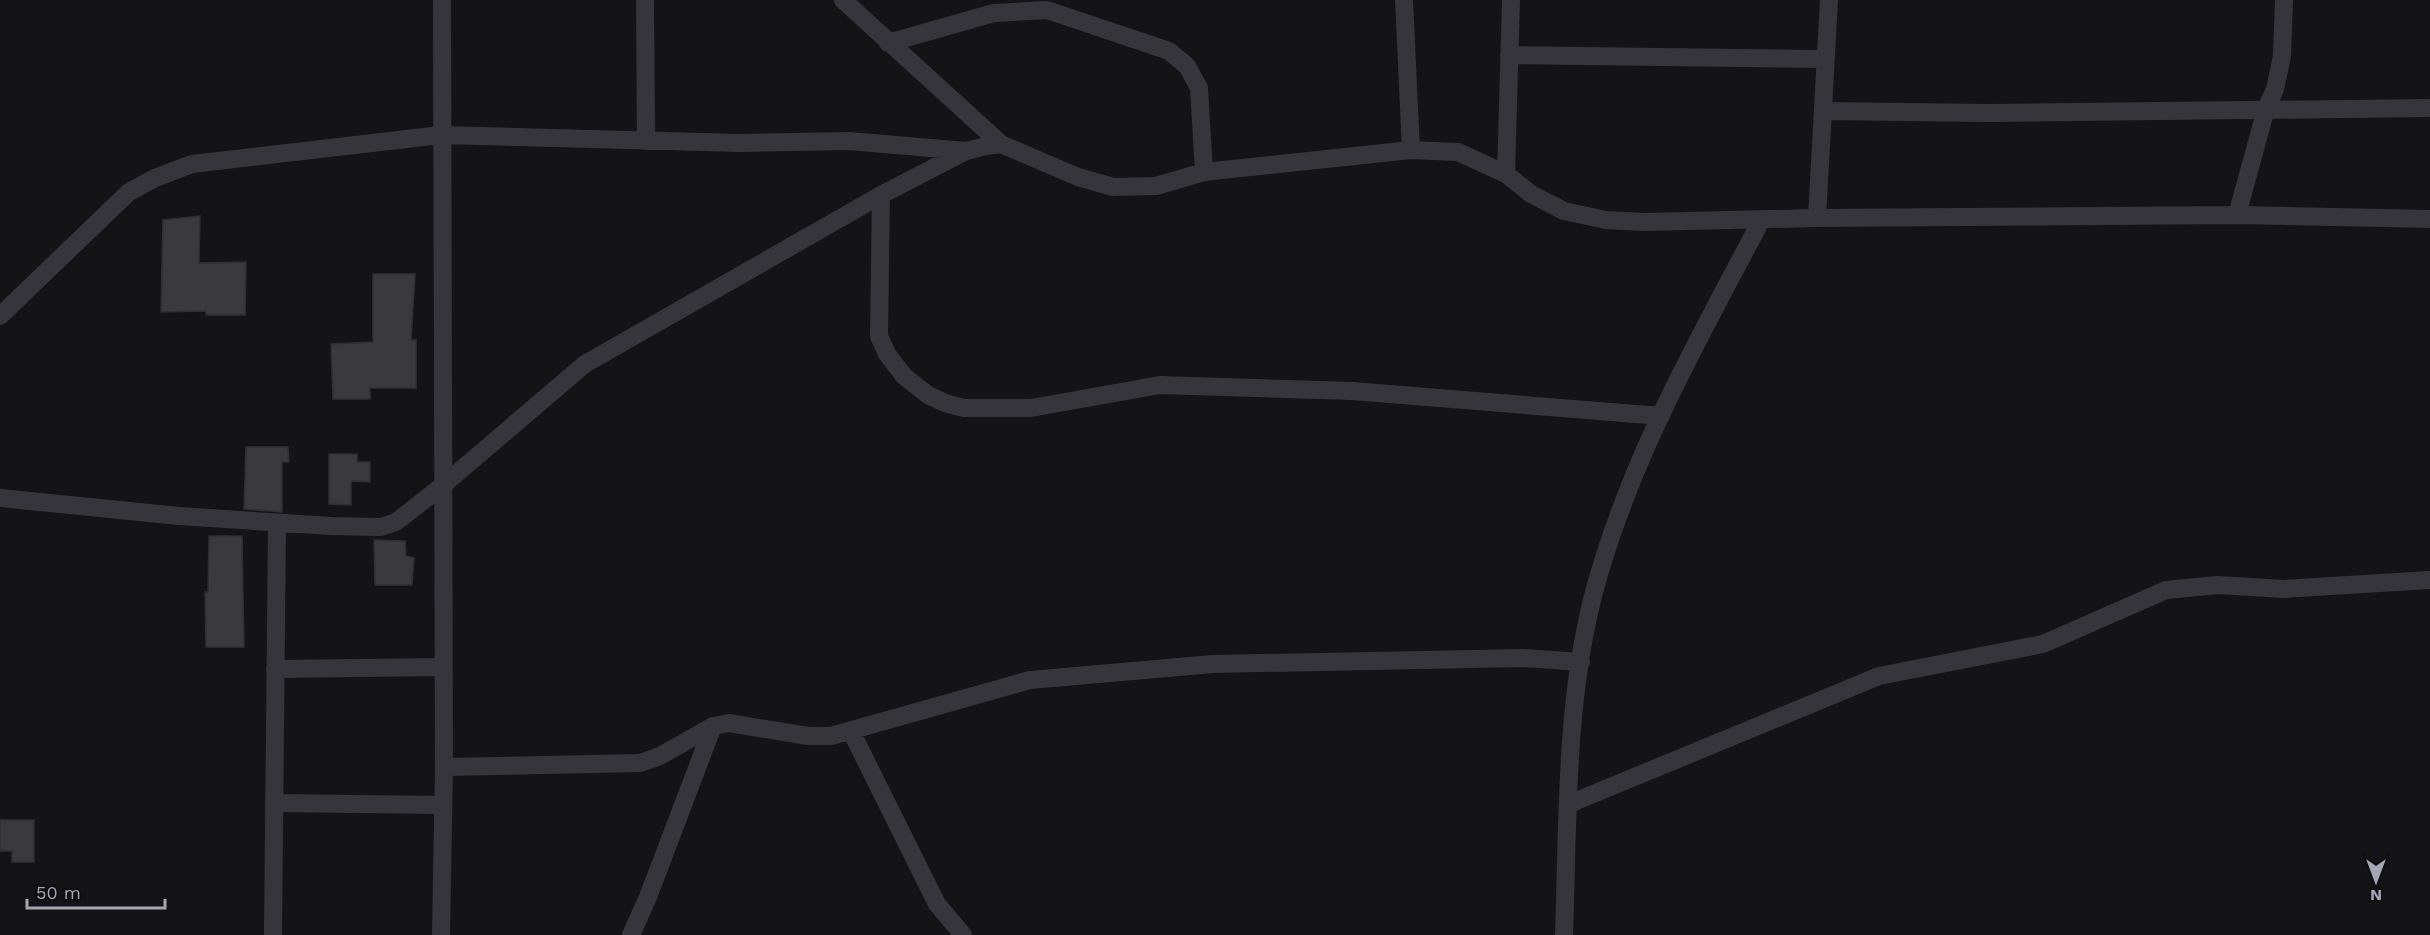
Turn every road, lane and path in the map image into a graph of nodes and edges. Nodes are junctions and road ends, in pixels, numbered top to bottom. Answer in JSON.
{"nodes":[{"id":1,"x":442,"y":0,"type":"edge"},
{"id":2,"x":645,"y":0,"type":"edge"},
{"id":3,"x":843,"y":0,"type":"edge"},
{"id":4,"x":1404,"y":0,"type":"edge"},
{"id":5,"x":1511,"y":0,"type":"edge"},
{"id":6,"x":1829,"y":0,"type":"edge"},
{"id":7,"x":2284,"y":0,"type":"edge"},
{"id":8,"x":1047,"y":5,"type":"edge"},
{"id":9,"x":888,"y":43,"type":"junction"},
{"id":10,"x":1509,"y":55,"type":"junction"},
{"id":11,"x":1825,"y":59,"type":"junction"},
{"id":12,"x":2430,"y":108,"type":"edge"},
{"id":13,"x":2266,"y":109,"type":"junction"},
{"id":14,"x":1823,"y":111,"type":"junction"},
{"id":15,"x":441,"y":135,"type":"junction"},
{"id":16,"x":646,"y":141,"type":"junction"},
{"id":17,"x":1001,"y":144,"type":"junction"},
{"id":18,"x":1411,"y":150,"type":"junction"},
{"id":19,"x":966,"y":151,"type":"junction"},
{"id":20,"x":1204,"y":172,"type":"junction"},
{"id":21,"x":1506,"y":174,"type":"junction"},
{"id":22,"x":881,"y":195,"type":"junction"},
{"id":23,"x":2237,"y":215,"type":"junction"},
{"id":24,"x":1817,"y":218,"type":"junction"},
{"id":25,"x":1762,"y":219,"type":"junction"},
{"id":26,"x":2430,"y":219,"type":"edge"},
{"id":27,"x":0,"y":316,"type":"edge"},
{"id":28,"x":1660,"y":416,"type":"junction"},
{"id":29,"x":442,"y":486,"type":"junction"},
{"id":30,"x":0,"y":498,"type":"edge"},
{"id":31,"x":277,"y":523,"type":"junction"},
{"id":32,"x":2430,"y":580,"type":"edge"},
{"id":33,"x":1581,"y":662,"type":"junction"},
{"id":34,"x":443,"y":667,"type":"junction"},
{"id":35,"x":275,"y":669,"type":"junction"},
{"id":36,"x":713,"y":726,"type":"junction"},
{"id":37,"x":851,"y":731,"type":"junction"},
{"id":38,"x":444,"y":767,"type":"junction"},
{"id":39,"x":274,"y":803,"type":"junction"},
{"id":40,"x":1569,"y":804,"type":"junction"},
{"id":41,"x":443,"y":805,"type":"junction"},
{"id":42,"x":273,"y":935,"type":"edge"},
{"id":43,"x":441,"y":935,"type":"edge"},
{"id":44,"x":631,"y":935,"type":"edge"},
{"id":45,"x":963,"y":935,"type":"edge"},
{"id":46,"x":1564,"y":935,"type":"edge"}],
"edges":[{"from":1,"to":15,"type":"street"},
{"from":2,"to":16,"type":"street"},
{"from":3,"to":9,"type":"street"},
{"from":4,"to":18,"type":"street"},
{"from":5,"to":10,"type":"street"},
{"from":6,"to":11,"type":"street"},
{"from":7,"to":13,"type":"street"},
{"from":8,"to":9,"type":"street"},
{"from":8,"to":20,"type":"street"},
{"from":9,"to":17,"type":"street"},
{"from":10,"to":11,"type":"street"},
{"from":10,"to":21,"type":"street"},
{"from":11,"to":14,"type":"street"},
{"from":12,"to":13,"type":"street"},
{"from":13,"to":14,"type":"street"},
{"from":13,"to":23,"type":"street"},
{"from":14,"to":24,"type":"street"},
{"from":15,"to":16,"type":"street"},
{"from":15,"to":27,"type":"street"},
{"from":15,"to":29,"type":"street"},
{"from":16,"to":19,"type":"street"},
{"from":17,"to":19,"type":"street"},
{"from":17,"to":20,"type":"street"},
{"from":18,"to":20,"type":"street"},
{"from":18,"to":21,"type":"street"},
{"from":19,"to":22,"type":"street"},
{"from":21,"to":25,"type":"street"},
{"from":22,"to":28,"type":"street"},
{"from":22,"to":29,"type":"street"},
{"from":23,"to":24,"type":"street"},
{"from":23,"to":26,"type":"street"},
{"from":24,"to":25,"type":"street"},
{"from":25,"to":28,"type":"street"},
{"from":28,"to":33,"type":"street"},
{"from":29,"to":31,"type":"street"},
{"from":29,"to":34,"type":"street"},
{"from":30,"to":31,"type":"street"},
{"from":31,"to":35,"type":"street"},
{"from":32,"to":40,"type":"street"},
{"from":33,"to":37,"type":"street"},
{"from":33,"to":40,"type":"street"},
{"from":34,"to":35,"type":"street"},
{"from":34,"to":38,"type":"street"},
{"from":35,"to":39,"type":"street"},
{"from":36,"to":37,"type":"street"},
{"from":36,"to":38,"type":"street"},
{"from":36,"to":44,"type":"street"},
{"from":37,"to":45,"type":"street"},
{"from":38,"to":41,"type":"street"},
{"from":39,"to":41,"type":"street"},
{"from":39,"to":42,"type":"street"},
{"from":40,"to":46,"type":"street"},
{"from":41,"to":43,"type":"street"}]}
